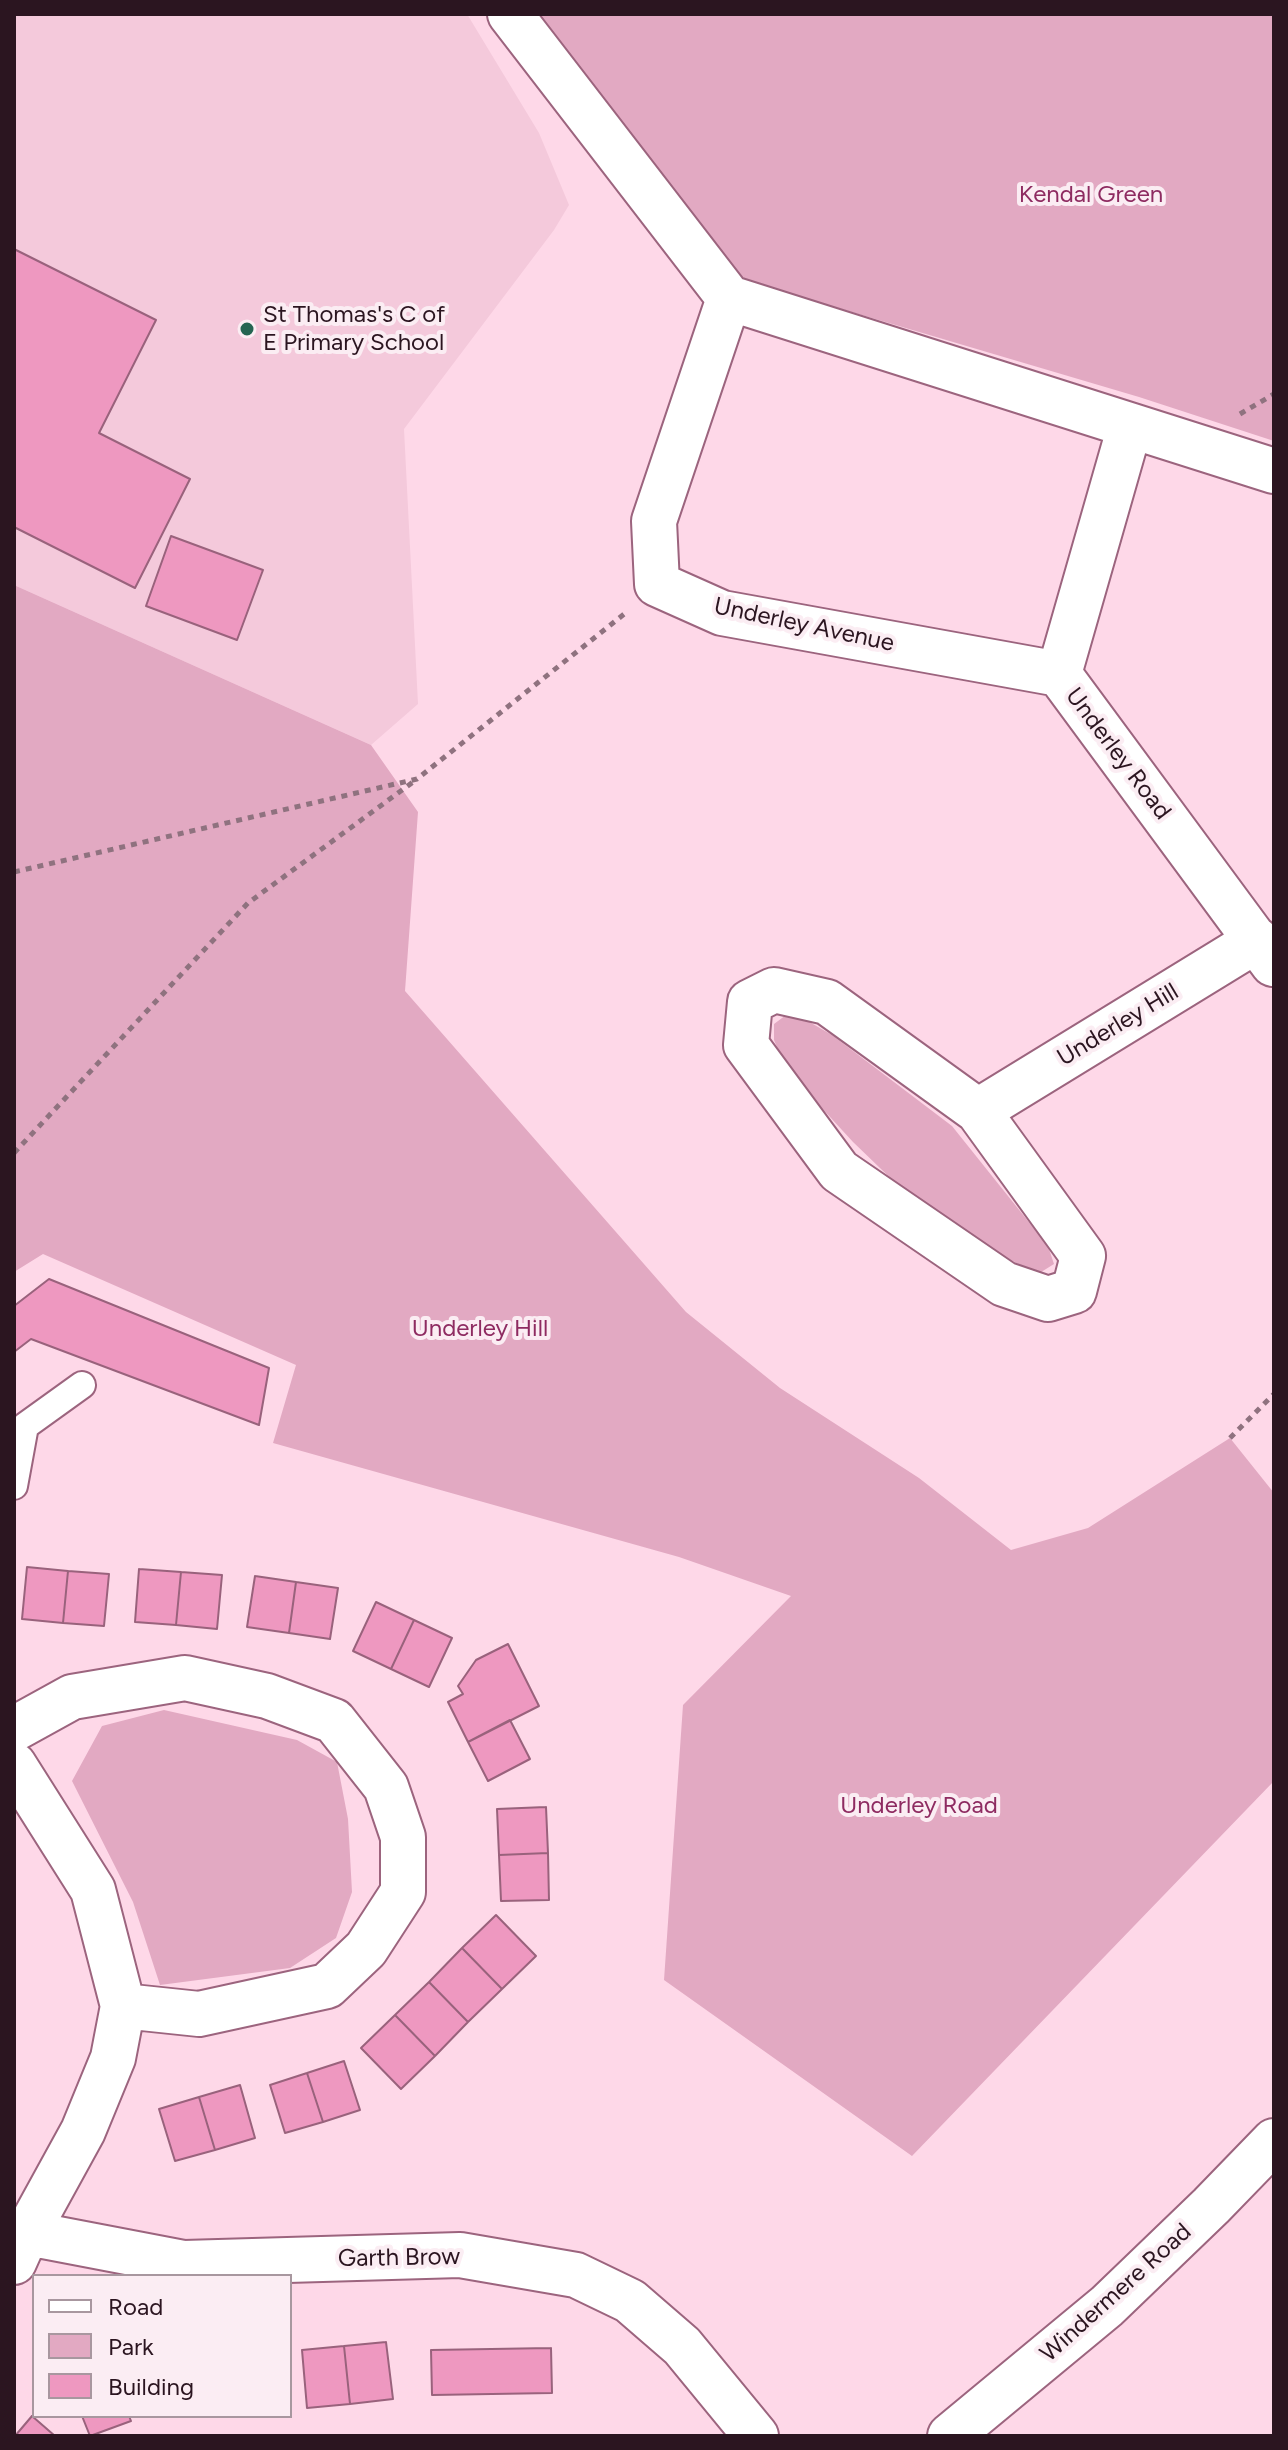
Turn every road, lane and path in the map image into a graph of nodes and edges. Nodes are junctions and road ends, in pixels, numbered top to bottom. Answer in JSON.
{"nodes":[{"id":1,"x":510,"y":14,"type":"edge"},
{"id":2,"x":729,"y":298,"type":"junction"},
{"id":3,"x":1130,"y":426,"type":"junction"},
{"id":4,"x":1273,"y":476,"type":"edge"},
{"id":5,"x":657,"y":584,"type":"junction"},
{"id":6,"x":1059,"y":674,"type":"junction"},
{"id":7,"x":417,"y":779,"type":"junction"},
{"id":8,"x":14,"y":872,"type":"edge"},
{"id":9,"x":1266,"y":953,"type":"edge"},
{"id":10,"x":978,"y":1111,"type":"junction"},
{"id":11,"x":14,"y":1153,"type":"edge"},
{"id":12,"x":82,"y":1385,"type":"dead end"},
{"id":13,"x":1274,"y":1394,"type":"edge"},
{"id":14,"x":1230,"y":1438,"type":"dead end"},
{"id":15,"x":14,"y":1486,"type":"edge"},
{"id":16,"x":14,"y":1729,"type":"edge"},
{"id":17,"x":14,"y":1765,"type":"edge"},
{"id":18,"x":123,"y":2006,"type":"junction"},
{"id":19,"x":1274,"y":2141,"type":"edge"},
{"id":20,"x":20,"y":2248,"type":"edge"},
{"id":21,"x":756,"y":2436,"type":"edge"},
{"id":22,"x":950,"y":2436,"type":"edge"}],
"edges":[{"from":1,"to":2,"type":"main road"},
{"from":2,"to":3,"type":"main road"},
{"from":2,"to":5,"type":"main road"},
{"from":3,"to":4,"type":"main road"},
{"from":3,"to":6,"type":"main road","name":"Underley Road"},
{"from":5,"to":6,"type":"main road","name":"Underley Avenue"},
{"from":5,"to":7,"type":"path"},
{"from":6,"to":9,"type":"main road","name":"Underley Road"},
{"from":7,"to":8,"type":"path"},
{"from":7,"to":11,"type":"path"},
{"from":9,"to":10,"type":"main road","name":"Underley Hill"},
{"from":10,"to":10,"type":"main road"},
{"from":12,"to":15,"type":"lane"},
{"from":13,"to":14,"type":"path"},
{"from":16,"to":18,"type":"main road"},
{"from":17,"to":18,"type":"main road"},
{"from":18,"to":20,"type":"main road"},
{"from":19,"to":22,"type":"main road","name":"Windermere Road"},
{"from":20,"to":21,"type":"main road","name":"Garth Brow"}]}
